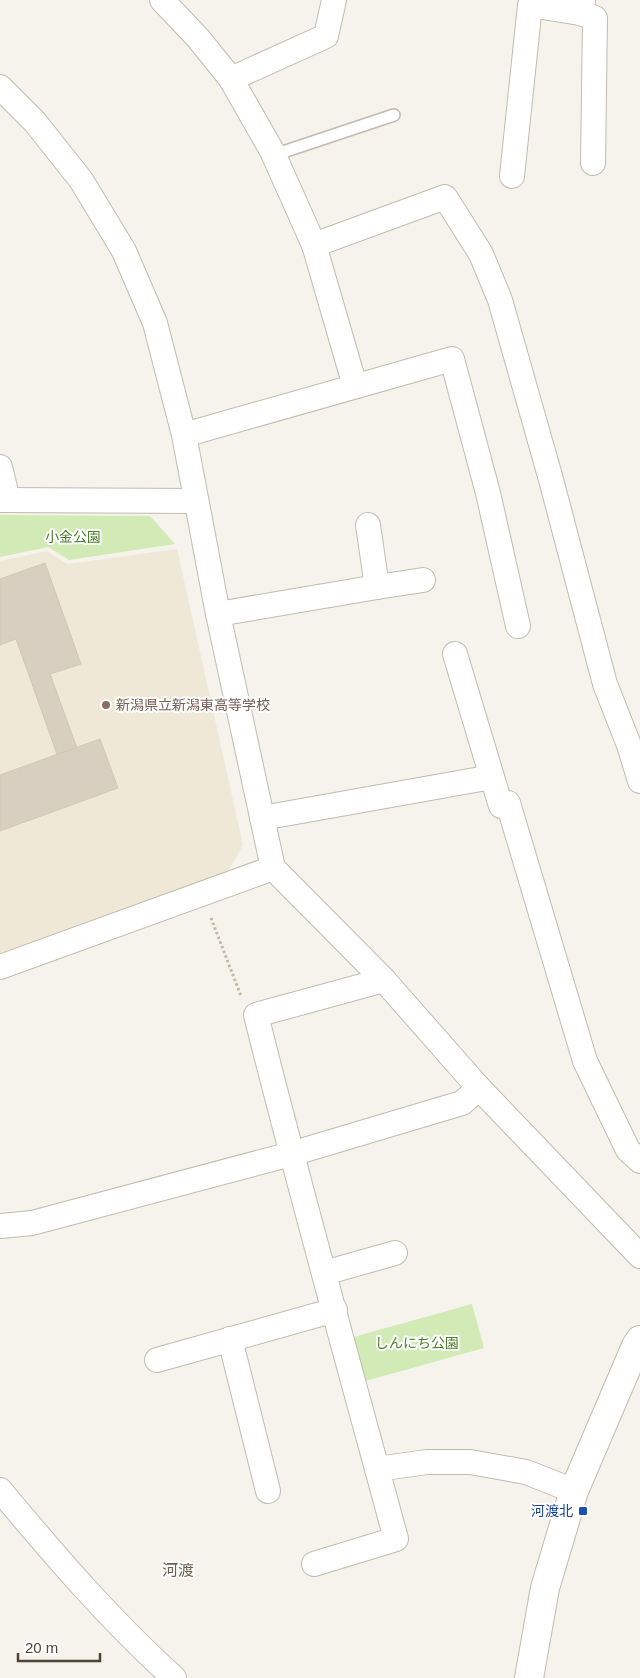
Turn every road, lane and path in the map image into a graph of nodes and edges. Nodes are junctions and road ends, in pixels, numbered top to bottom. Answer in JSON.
{"nodes":[{"id":1,"x":162,"y":0,"type":"edge"},
{"id":2,"x":334,"y":0,"type":"edge"},
{"id":3,"x":582,"y":6,"type":"edge"},
{"id":4,"x":231,"y":79,"type":"junction"},
{"id":5,"x":0,"y":87,"type":"edge"},
{"id":6,"x":394,"y":115,"type":"dead end"},
{"id":7,"x":274,"y":155,"type":"junction"},
{"id":8,"x":592,"y":164,"type":"dead end"},
{"id":9,"x":512,"y":176,"type":"dead end"},
{"id":10,"x":314,"y":245,"type":"junction"},
{"id":11,"x":355,"y":386,"type":"junction"},
{"id":12,"x":184,"y":434,"type":"junction"},
{"id":13,"x":0,"y":467,"type":"edge"},
{"id":14,"x":4,"y":500,"type":"edge"},
{"id":15,"x":196,"y":501,"type":"junction"},
{"id":16,"x":368,"y":525,"type":"dead end"},
{"id":17,"x":423,"y":580,"type":"dead end"},
{"id":18,"x":378,"y":587,"type":"junction"},
{"id":19,"x":218,"y":614,"type":"junction"},
{"id":20,"x":518,"y":626,"type":"dead end"},
{"id":21,"x":455,"y":654,"type":"dead end"},
{"id":22,"x":492,"y":778,"type":"junction"},
{"id":23,"x":640,"y":781,"type":"edge"},
{"id":24,"x":262,"y":818,"type":"junction"},
{"id":25,"x":273,"y":868,"type":"junction"},
{"id":26,"x":202,"y":894,"type":"junction"},
{"id":27,"x":0,"y":967,"type":"edge"},
{"id":28,"x":384,"y":980,"type":"junction"},
{"id":29,"x":256,"y":1015,"type":"junction"},
{"id":30,"x":479,"y":1088,"type":"junction"},
{"id":31,"x":291,"y":1154,"type":"junction"},
{"id":32,"x":640,"y":1161,"type":"edge"},
{"id":33,"x":0,"y":1226,"type":"edge"},
{"id":34,"x":395,"y":1253,"type":"dead end"},
{"id":35,"x":640,"y":1256,"type":"edge"},
{"id":36,"x":324,"y":1273,"type":"junction"},
{"id":37,"x":335,"y":1310,"type":"junction"},
{"id":38,"x":230,"y":1340,"type":"junction"},
{"id":39,"x":640,"y":1340,"type":"edge"},
{"id":40,"x":157,"y":1360,"type":"dead end"},
{"id":41,"x":377,"y":1469,"type":"junction"},
{"id":42,"x":0,"y":1490,"type":"edge"},
{"id":43,"x":268,"y":1491,"type":"dead end"},
{"id":44,"x":574,"y":1491,"type":"junction"},
{"id":45,"x":314,"y":1564,"type":"dead end"},
{"id":46,"x":174,"y":1678,"type":"edge"},
{"id":47,"x":529,"y":1678,"type":"edge"}],
"edges":[{"from":1,"to":4,"type":"street"},
{"from":2,"to":4,"type":"street"},
{"from":3,"to":8,"type":"street"},
{"from":3,"to":9,"type":"street"},
{"from":4,"to":7,"type":"street"},
{"from":5,"to":12,"type":"street"},
{"from":6,"to":7,"type":"lane"},
{"from":7,"to":10,"type":"street"},
{"from":10,"to":11,"type":"street"},
{"from":10,"to":23,"type":"street"},
{"from":11,"to":12,"type":"street"},
{"from":11,"to":20,"type":"street"},
{"from":12,"to":15,"type":"street"},
{"from":13,"to":14,"type":"street"},
{"from":14,"to":15,"type":"street"},
{"from":15,"to":19,"type":"street"},
{"from":16,"to":18,"type":"street"},
{"from":17,"to":18,"type":"street"},
{"from":18,"to":19,"type":"street"},
{"from":19,"to":24,"type":"street"},
{"from":21,"to":22,"type":"street"},
{"from":22,"to":24,"type":"street"},
{"from":22,"to":32,"type":"street"},
{"from":24,"to":25,"type":"street"},
{"from":25,"to":26,"type":"street"},
{"from":25,"to":28,"type":"street"},
{"from":26,"to":27,"type":"street"},
{"from":26,"to":29,"type":"path"},
{"from":28,"to":29,"type":"street"},
{"from":28,"to":30,"type":"street"},
{"from":29,"to":31,"type":"street"},
{"from":30,"to":31,"type":"street"},
{"from":30,"to":35,"type":"street"},
{"from":31,"to":33,"type":"street"},
{"from":31,"to":36,"type":"street"},
{"from":34,"to":36,"type":"street"},
{"from":36,"to":37,"type":"street"},
{"from":37,"to":38,"type":"street"},
{"from":37,"to":41,"type":"street"},
{"from":38,"to":40,"type":"street"},
{"from":38,"to":43,"type":"street"},
{"from":39,"to":44,"type":"street"},
{"from":41,"to":44,"type":"street"},
{"from":41,"to":45,"type":"street"},
{"from":42,"to":46,"type":"street"},
{"from":44,"to":47,"type":"street"}]}
